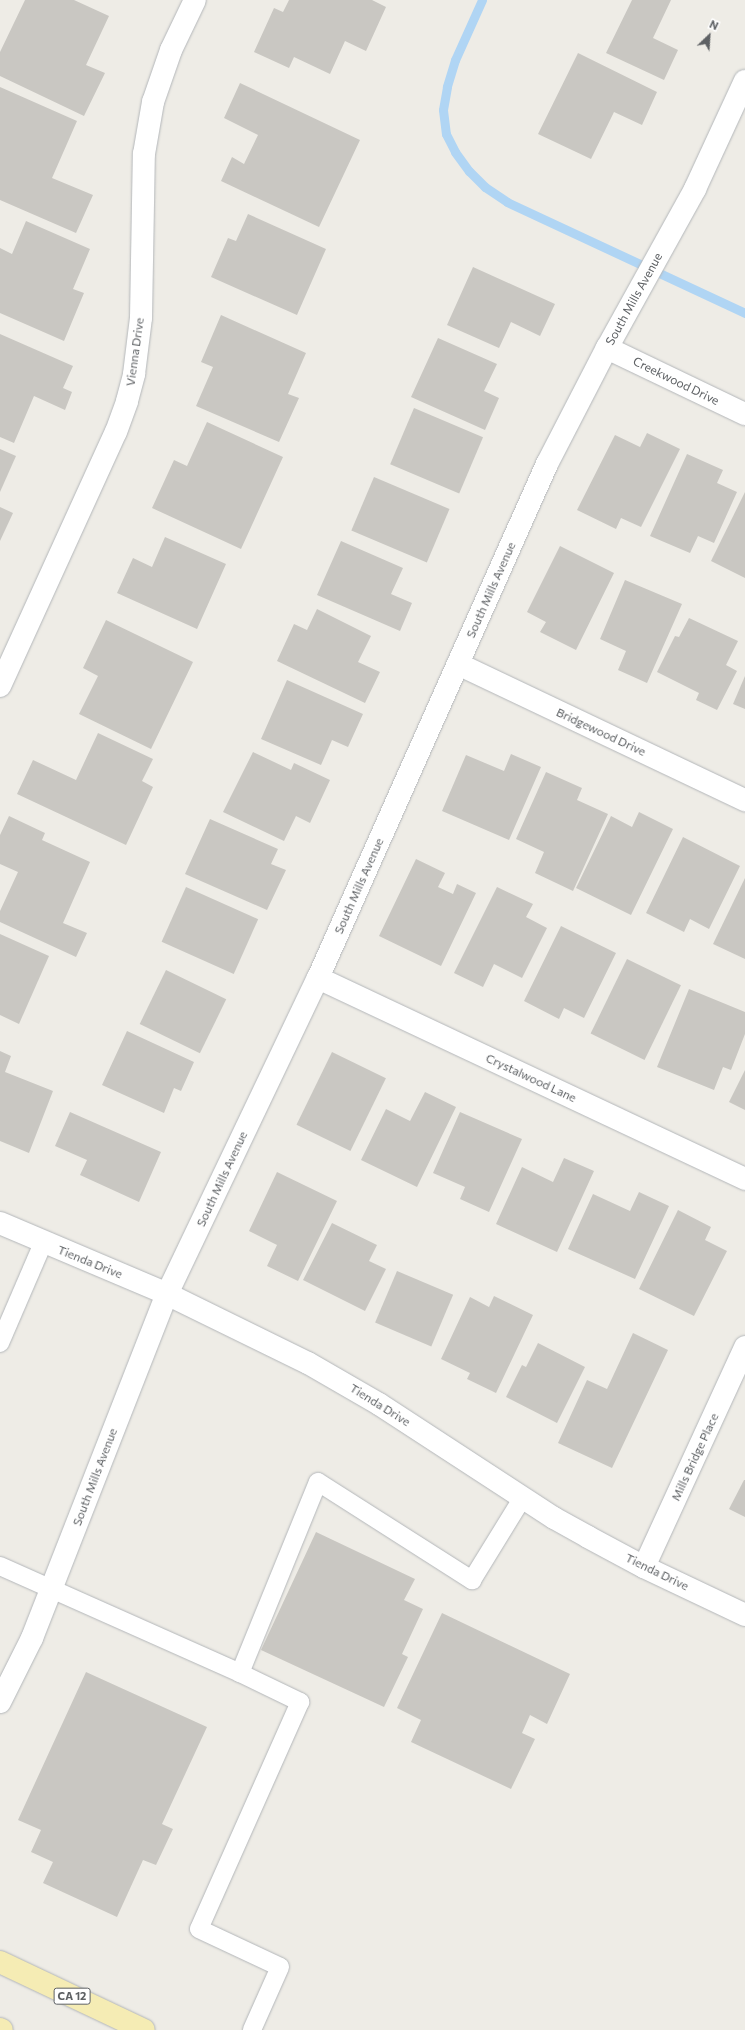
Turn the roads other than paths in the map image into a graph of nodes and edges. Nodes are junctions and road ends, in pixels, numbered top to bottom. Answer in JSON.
{"nodes":[{"id":1,"x":195,"y":0,"type":"edge"},
{"id":2,"x":745,"y":81,"type":"edge"},
{"id":3,"x":606,"y":348,"type":"junction"},
{"id":4,"x":745,"y":414,"type":"edge"},
{"id":5,"x":458,"y":664,"type":"junction"},
{"id":6,"x":0,"y":686,"type":"edge"},
{"id":7,"x":745,"y":800,"type":"edge"},
{"id":8,"x":318,"y":978,"type":"junction"},
{"id":9,"x":745,"y":1179,"type":"edge"},
{"id":10,"x":0,"y":1223,"type":"edge"},
{"id":11,"x":43,"y":1243,"type":"junction"},
{"id":12,"x":167,"y":1294,"type":"junction"},
{"id":13,"x":0,"y":1343,"type":"edge"},
{"id":14,"x":745,"y":1347,"type":"edge"},
{"id":15,"x":523,"y":1497,"type":"junction"},
{"id":16,"x":0,"y":1566,"type":"edge"},
{"id":17,"x":644,"y":1567,"type":"junction"},
{"id":18,"x":51,"y":1590,"type":"junction"},
{"id":19,"x":745,"y":1615,"type":"edge"},
{"id":20,"x":240,"y":1673,"type":"junction"},
{"id":21,"x":0,"y":1702,"type":"edge"},
{"id":22,"x":0,"y":1962,"type":"edge"},
{"id":23,"x":144,"y":2030,"type":"edge"},
{"id":24,"x":252,"y":2030,"type":"edge"}],
"edges":[{"from":1,"to":6,"type":"street","name":"Vienna Drive"},
{"from":2,"to":3,"type":"street","name":"South Mills Avenue"},
{"from":3,"to":4,"type":"street","name":"Creekwood Drive"},
{"from":3,"to":5,"type":"street","name":"South Mills Avenue"},
{"from":5,"to":7,"type":"street","name":"Bridgewood Drive"},
{"from":5,"to":8,"type":"street","name":"South Mills Avenue"},
{"from":8,"to":9,"type":"street","name":"Crystalwood Lane"},
{"from":8,"to":12,"type":"street","name":"South Mills Avenue"},
{"from":10,"to":11,"type":"street","name":"Tienda Drive"},
{"from":11,"to":12,"type":"street","name":"Tienda Drive"},
{"from":11,"to":13,"type":"lane"},
{"from":12,"to":15,"type":"street","name":"Tienda Drive"},
{"from":12,"to":18,"type":"street","name":"South Mills Avenue"},
{"from":14,"to":17,"type":"street","name":"Mills Bridge Place"},
{"from":15,"to":17,"type":"street","name":"Tienda Drive"},
{"from":15,"to":20,"type":"lane"},
{"from":16,"to":18,"type":"lane"},
{"from":17,"to":19,"type":"street","name":"Tienda Drive"},
{"from":18,"to":20,"type":"lane"},
{"from":18,"to":21,"type":"street","name":"South Mills Avenue"},
{"from":20,"to":24,"type":"lane"},
{"from":22,"to":23,"type":"main road","number":"CA 12"}]}
